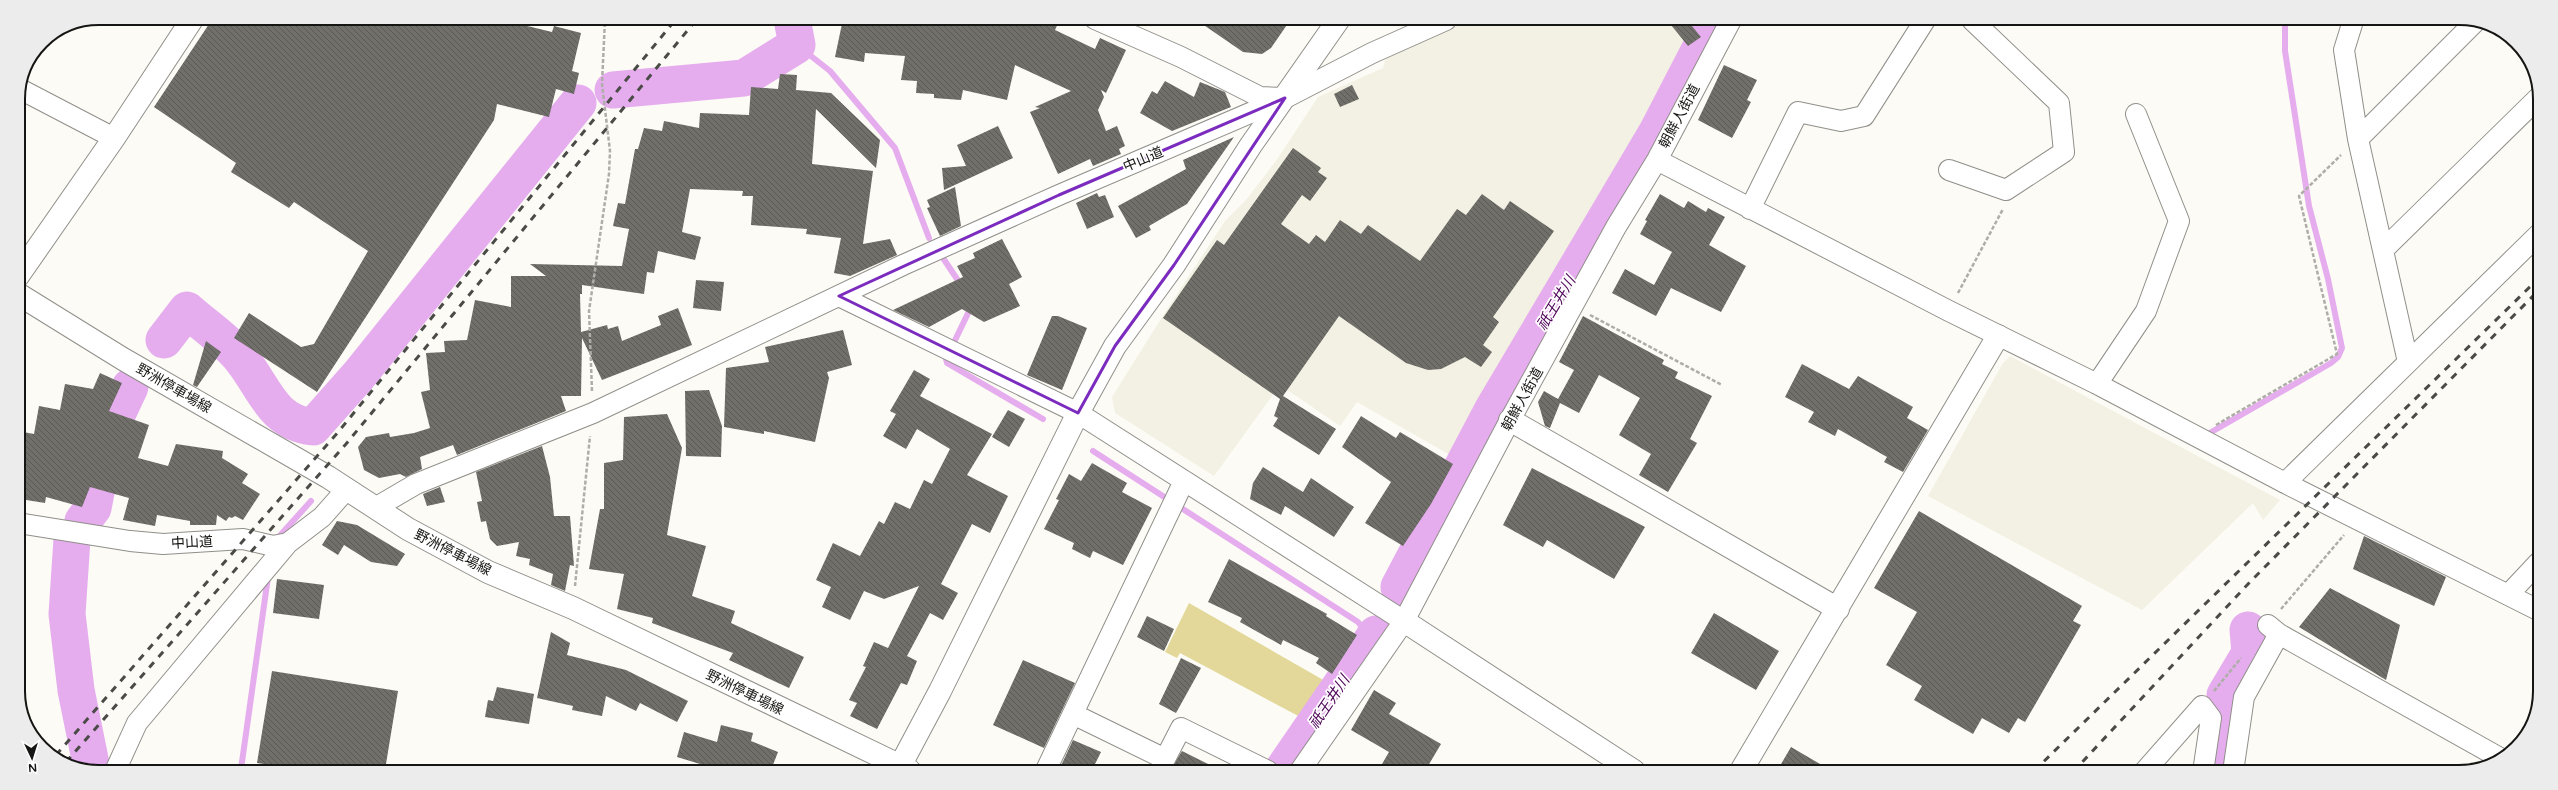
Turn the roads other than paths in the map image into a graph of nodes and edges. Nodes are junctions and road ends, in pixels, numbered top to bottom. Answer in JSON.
{"nodes":[{"id":1,"x":188,"y":25,"type":"edge"},
{"id":2,"x":1109,"y":25,"type":"edge"},
{"id":3,"x":1336,"y":25,"type":"edge"},
{"id":4,"x":1435,"y":25,"type":"edge"},
{"id":5,"x":1727,"y":25,"type":"edge"},
{"id":6,"x":1922,"y":25,"type":"edge"},
{"id":7,"x":1977,"y":25,"type":"edge"},
{"id":8,"x":2352,"y":25,"type":"edge"},
{"id":9,"x":2471,"y":26,"type":"edge"},
{"id":10,"x":26,"y":92,"type":"edge"},
{"id":11,"x":1285,"y":98,"type":"junction"},
{"id":12,"x":2533,"y":103,"type":"edge"},
{"id":13,"x":2136,"y":114,"type":"dead end"},
{"id":14,"x":114,"y":138,"type":"junction"},
{"id":15,"x":2358,"y":139,"type":"junction"},
{"id":16,"x":1657,"y":160,"type":"junction"},
{"id":17,"x":1949,"y":170,"type":"dead end"},
{"id":18,"x":1750,"y":209,"type":"junction"},
{"id":19,"x":2533,"y":240,"type":"edge"},
{"id":20,"x":2383,"y":250,"type":"junction"},
{"id":21,"x":25,"y":266,"type":"edge"},
{"id":22,"x":839,"y":296,"type":"junction"},
{"id":23,"x":25,"y":298,"type":"edge"},
{"id":24,"x":1998,"y":336,"type":"junction"},
{"id":25,"x":2408,"y":362,"type":"junction"},
{"id":26,"x":2097,"y":384,"type":"junction"},
{"id":27,"x":1078,"y":413,"type":"junction"},
{"id":28,"x":1510,"y":420,"type":"junction"},
{"id":29,"x":2285,"y":483,"type":"junction"},
{"id":30,"x":346,"y":490,"type":"junction"},
{"id":31,"x":1177,"y":496,"type":"junction"},
{"id":32,"x":375,"y":508,"type":"junction"},
{"id":33,"x":25,"y":524,"type":"edge"},
{"id":34,"x":288,"y":543,"type":"junction"},
{"id":35,"x":2533,"y":568,"type":"edge"},
{"id":36,"x":2508,"y":595,"type":"junction"},
{"id":37,"x":2533,"y":608,"type":"edge"},
{"id":38,"x":1838,"y":609,"type":"junction"},
{"id":39,"x":1404,"y":621,"type":"junction"},
{"id":40,"x":1073,"y":714,"type":"junction"},
{"id":41,"x":2495,"y":755,"type":"edge"},
{"id":42,"x":118,"y":765,"type":"edge"},
{"id":43,"x":894,"y":765,"type":"edge"},
{"id":44,"x":904,"y":765,"type":"edge"},
{"id":45,"x":1048,"y":765,"type":"edge"},
{"id":46,"x":1258,"y":765,"type":"edge"},
{"id":47,"x":1304,"y":765,"type":"edge"},
{"id":48,"x":1625,"y":765,"type":"edge"},
{"id":49,"x":1745,"y":765,"type":"edge"},
{"id":50,"x":2150,"y":765,"type":"edge"},
{"id":51,"x":2204,"y":765,"type":"edge"},
{"id":52,"x":2234,"y":765,"type":"edge"}],
"edges":[{"from":1,"to":14,"type":"street"},
{"from":2,"to":11,"type":"street"},
{"from":3,"to":11,"type":"street"},
{"from":4,"to":11,"type":"street","name":"中山道"},
{"from":5,"to":16,"type":"street","name":"朝鮮人街道"},
{"from":6,"to":18,"type":"street"},
{"from":7,"to":17,"type":"street"},
{"from":8,"to":15,"type":"street"},
{"from":9,"to":15,"type":"street"},
{"from":10,"to":14,"type":"street"},
{"from":11,"to":22,"type":"street","name":"中山道"},
{"from":11,"to":27,"type":"street"},
{"from":12,"to":20,"type":"street"},
{"from":13,"to":26,"type":"street"},
{"from":14,"to":21,"type":"street"},
{"from":15,"to":20,"type":"street"},
{"from":16,"to":18,"type":"street"},
{"from":16,"to":28,"type":"street","name":"朝鮮人街道"},
{"from":18,"to":24,"type":"street"},
{"from":19,"to":25,"type":"street"},
{"from":20,"to":25,"type":"street"},
{"from":22,"to":27,"type":"street"},
{"from":22,"to":32,"type":"street","name":"中山道"},
{"from":23,"to":30,"type":"street","name":"野洲停車場線"},
{"from":24,"to":26,"type":"street"},
{"from":24,"to":38,"type":"street"},
{"from":25,"to":29,"type":"street"},
{"from":26,"to":29,"type":"street"},
{"from":27,"to":31,"type":"street"},
{"from":27,"to":44,"type":"street"},
{"from":28,"to":38,"type":"street"},
{"from":28,"to":39,"type":"street","name":"朝鮮人街道"},
{"from":29,"to":36,"type":"street"},
{"from":30,"to":32,"type":"street","name":"野洲停車場線"},
{"from":30,"to":34,"type":"street"},
{"from":31,"to":39,"type":"street"},
{"from":31,"to":40,"type":"street"},
{"from":32,"to":43,"type":"street","name":"野洲停車場線"},
{"from":33,"to":34,"type":"street","name":"中山道"},
{"from":34,"to":42,"type":"street"},
{"from":35,"to":36,"type":"street"},
{"from":36,"to":37,"type":"street"},
{"from":38,"to":49,"type":"street"},
{"from":39,"to":47,"type":"street","name":"朝鮮人街道"},
{"from":39,"to":48,"type":"street"},
{"from":40,"to":45,"type":"street"},
{"from":40,"to":46,"type":"street"},
{"from":41,"to":52,"type":"street"},
{"from":50,"to":51,"type":"street"}]}
